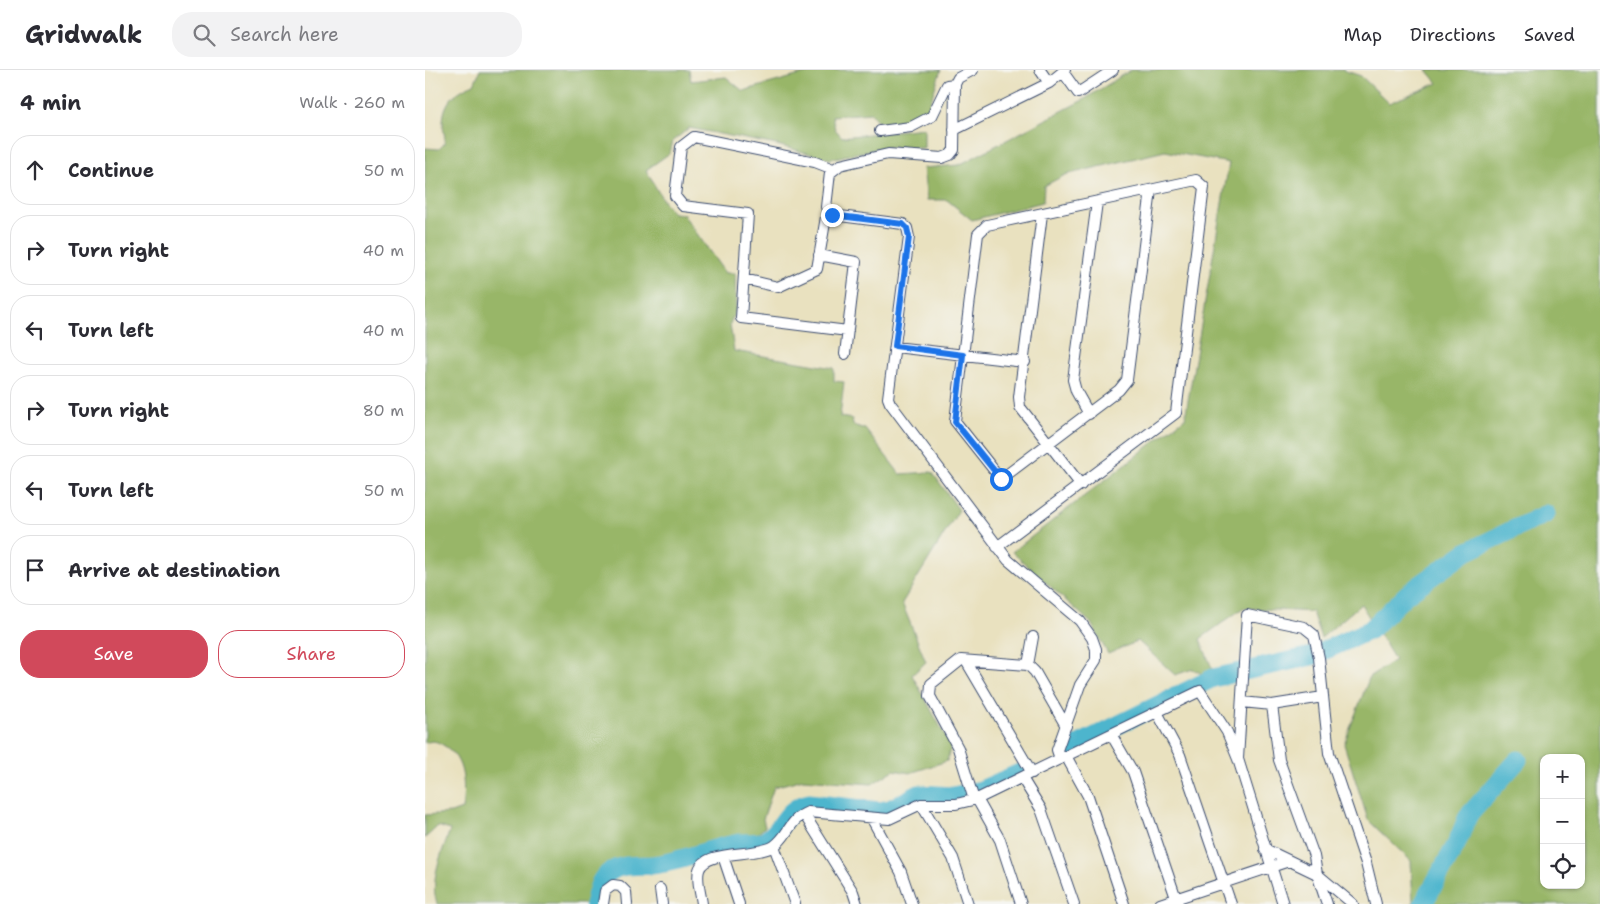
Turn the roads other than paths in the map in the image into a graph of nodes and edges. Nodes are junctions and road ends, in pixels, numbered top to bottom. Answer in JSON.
{"nodes":[{"id":1,"x":973,"y":70,"type":"edge"},
{"id":2,"x":1040,"y":70,"type":"edge"},
{"id":3,"x":1113,"y":70,"type":"edge"},
{"id":4,"x":1064,"y":71,"type":"edge"},
{"id":5,"x":1049,"y":82,"type":"junction"},
{"id":6,"x":955,"y":84,"type":"junction"},
{"id":7,"x":880,"y":130,"type":"dead end"},
{"id":8,"x":954,"y":130,"type":"junction"},
{"id":9,"x":833,"y":169,"type":"junction"},
{"id":10,"x":1151,"y":190,"type":"junction"},
{"id":11,"x":1097,"y":202,"type":"junction"},
{"id":12,"x":827,"y":211,"type":"junction"},
{"id":13,"x":1042,"y":214,"type":"junction"},
{"id":14,"x":819,"y":255,"type":"junction"},
{"id":15,"x":744,"y":279,"type":"junction"},
{"id":16,"x":848,"y":331,"type":"junction"},
{"id":17,"x":895,"y":346,"type":"junction"},
{"id":18,"x":845,"y":354,"type":"dead end"},
{"id":19,"x":963,"y":355,"type":"junction"},
{"id":20,"x":1025,"y":362,"type":"junction"},
{"id":21,"x":1089,"y":414,"type":"junction"},
{"id":22,"x":1049,"y":444,"type":"junction"},
{"id":23,"x":1081,"y":485,"type":"junction"},
{"id":24,"x":997,"y":547,"type":"junction"},
{"id":25,"x":1033,"y":637,"type":"dead end"},
{"id":26,"x":966,"y":661,"type":"junction"},
{"id":27,"x":1028,"y":665,"type":"junction"},
{"id":28,"x":1323,"y":698,"type":"junction"},
{"id":29,"x":1242,"y":702,"type":"junction"},
{"id":30,"x":1272,"y":705,"type":"junction"},
{"id":31,"x":1157,"y":712,"type":"junction"},
{"id":32,"x":1066,"y":726,"type":"junction"},
{"id":33,"x":1111,"y":734,"type":"junction"},
{"id":34,"x":1063,"y":758,"type":"junction"},
{"id":35,"x":1238,"y":759,"type":"junction"},
{"id":36,"x":1027,"y":775,"type":"junction"},
{"id":37,"x":974,"y":796,"type":"junction"},
{"id":38,"x":921,"y":804,"type":"junction"},
{"id":39,"x":804,"y":814,"type":"junction"},
{"id":40,"x":872,"y":819,"type":"junction"},
{"id":41,"x":775,"y":846,"type":"junction"},
{"id":42,"x":1265,"y":849,"type":"junction"},
{"id":43,"x":723,"y":856,"type":"junction"},
{"id":44,"x":1289,"y":860,"type":"junction"},
{"id":45,"x":1270,"y":866,"type":"junction"},
{"id":46,"x":1317,"y":874,"type":"junction"},
{"id":47,"x":1223,"y":882,"type":"junction"},
{"id":48,"x":660,"y":889,"type":"dead end"},
{"id":49,"x":1177,"y":901,"type":"edge"},
{"id":50,"x":603,"y":904,"type":"edge"},
{"id":51,"x":627,"y":904,"type":"edge"},
{"id":52,"x":662,"y":904,"type":"edge"},
{"id":53,"x":702,"y":904,"type":"edge"},
{"id":54,"x":739,"y":904,"type":"edge"},
{"id":55,"x":795,"y":904,"type":"edge"},
{"id":56,"x":857,"y":904,"type":"edge"},
{"id":57,"x":912,"y":904,"type":"edge"},
{"id":58,"x":968,"y":904,"type":"edge"},
{"id":59,"x":1021,"y":904,"type":"edge"},
{"id":60,"x":1074,"y":904,"type":"edge"},
{"id":61,"x":1124,"y":904,"type":"edge"},
{"id":62,"x":1159,"y":904,"type":"edge"},
{"id":63,"x":1231,"y":904,"type":"edge"},
{"id":64,"x":1283,"y":904,"type":"edge"},
{"id":65,"x":1327,"y":904,"type":"edge"},
{"id":66,"x":1353,"y":904,"type":"edge"},
{"id":67,"x":1376,"y":904,"type":"edge"}],
"edges":[{"from":1,"to":6,"type":"street"},
{"from":2,"to":5,"type":"street"},
{"from":3,"to":4,"type":"street"},
{"from":4,"to":5,"type":"street"},
{"from":5,"to":8,"type":"street"},
{"from":6,"to":7,"type":"street"},
{"from":6,"to":8,"type":"street"},
{"from":8,"to":9,"type":"street"},
{"from":9,"to":12,"type":"street"},
{"from":9,"to":15,"type":"street"},
{"from":10,"to":11,"type":"street"},
{"from":10,"to":21,"type":"street"},
{"from":10,"to":23,"type":"street"},
{"from":11,"to":13,"type":"street"},
{"from":11,"to":21,"type":"street"},
{"from":12,"to":14,"type":"street"},
{"from":12,"to":17,"type":"street"},
{"from":13,"to":19,"type":"street"},
{"from":13,"to":20,"type":"street"},
{"from":14,"to":15,"type":"street"},
{"from":14,"to":16,"type":"street"},
{"from":15,"to":16,"type":"street"},
{"from":16,"to":18,"type":"street"},
{"from":17,"to":19,"type":"street"},
{"from":17,"to":24,"type":"street"},
{"from":19,"to":20,"type":"street"},
{"from":19,"to":22,"type":"street"},
{"from":20,"to":22,"type":"street"},
{"from":21,"to":22,"type":"street"},
{"from":22,"to":23,"type":"street"},
{"from":23,"to":24,"type":"street"},
{"from":24,"to":32,"type":"street"},
{"from":25,"to":27,"type":"street"},
{"from":26,"to":27,"type":"street"},
{"from":26,"to":36,"type":"street"},
{"from":26,"to":37,"type":"street"},
{"from":27,"to":32,"type":"street"},
{"from":28,"to":29,"type":"street"},
{"from":28,"to":30,"type":"street"},
{"from":28,"to":67,"type":"street"},
{"from":29,"to":30,"type":"street"},
{"from":29,"to":35,"type":"street"},
{"from":30,"to":46,"type":"street"},
{"from":31,"to":33,"type":"street"},
{"from":31,"to":35,"type":"street"},
{"from":31,"to":47,"type":"street"},
{"from":32,"to":34,"type":"street"},
{"from":33,"to":34,"type":"street"},
{"from":33,"to":49,"type":"street"},
{"from":34,"to":36,"type":"street"},
{"from":34,"to":61,"type":"street"},
{"from":35,"to":42,"type":"street"},
{"from":36,"to":37,"type":"street"},
{"from":36,"to":60,"type":"street"},
{"from":37,"to":38,"type":"street"},
{"from":37,"to":59,"type":"street"},
{"from":38,"to":40,"type":"street"},
{"from":38,"to":58,"type":"street"},
{"from":39,"to":40,"type":"street"},
{"from":39,"to":41,"type":"street"},
{"from":39,"to":56,"type":"street"},
{"from":40,"to":57,"type":"street"},
{"from":41,"to":43,"type":"street"},
{"from":41,"to":55,"type":"street"},
{"from":42,"to":44,"type":"street"},
{"from":42,"to":45,"type":"street"},
{"from":43,"to":53,"type":"street"},
{"from":43,"to":54,"type":"street"},
{"from":44,"to":45,"type":"street"},
{"from":44,"to":46,"type":"street"},
{"from":45,"to":47,"type":"street"},
{"from":45,"to":64,"type":"street"},
{"from":46,"to":65,"type":"street"},
{"from":46,"to":66,"type":"street"},
{"from":47,"to":49,"type":"street"},
{"from":47,"to":63,"type":"street"},
{"from":48,"to":52,"type":"street"},
{"from":49,"to":62,"type":"street"},
{"from":50,"to":51,"type":"street"}]}
